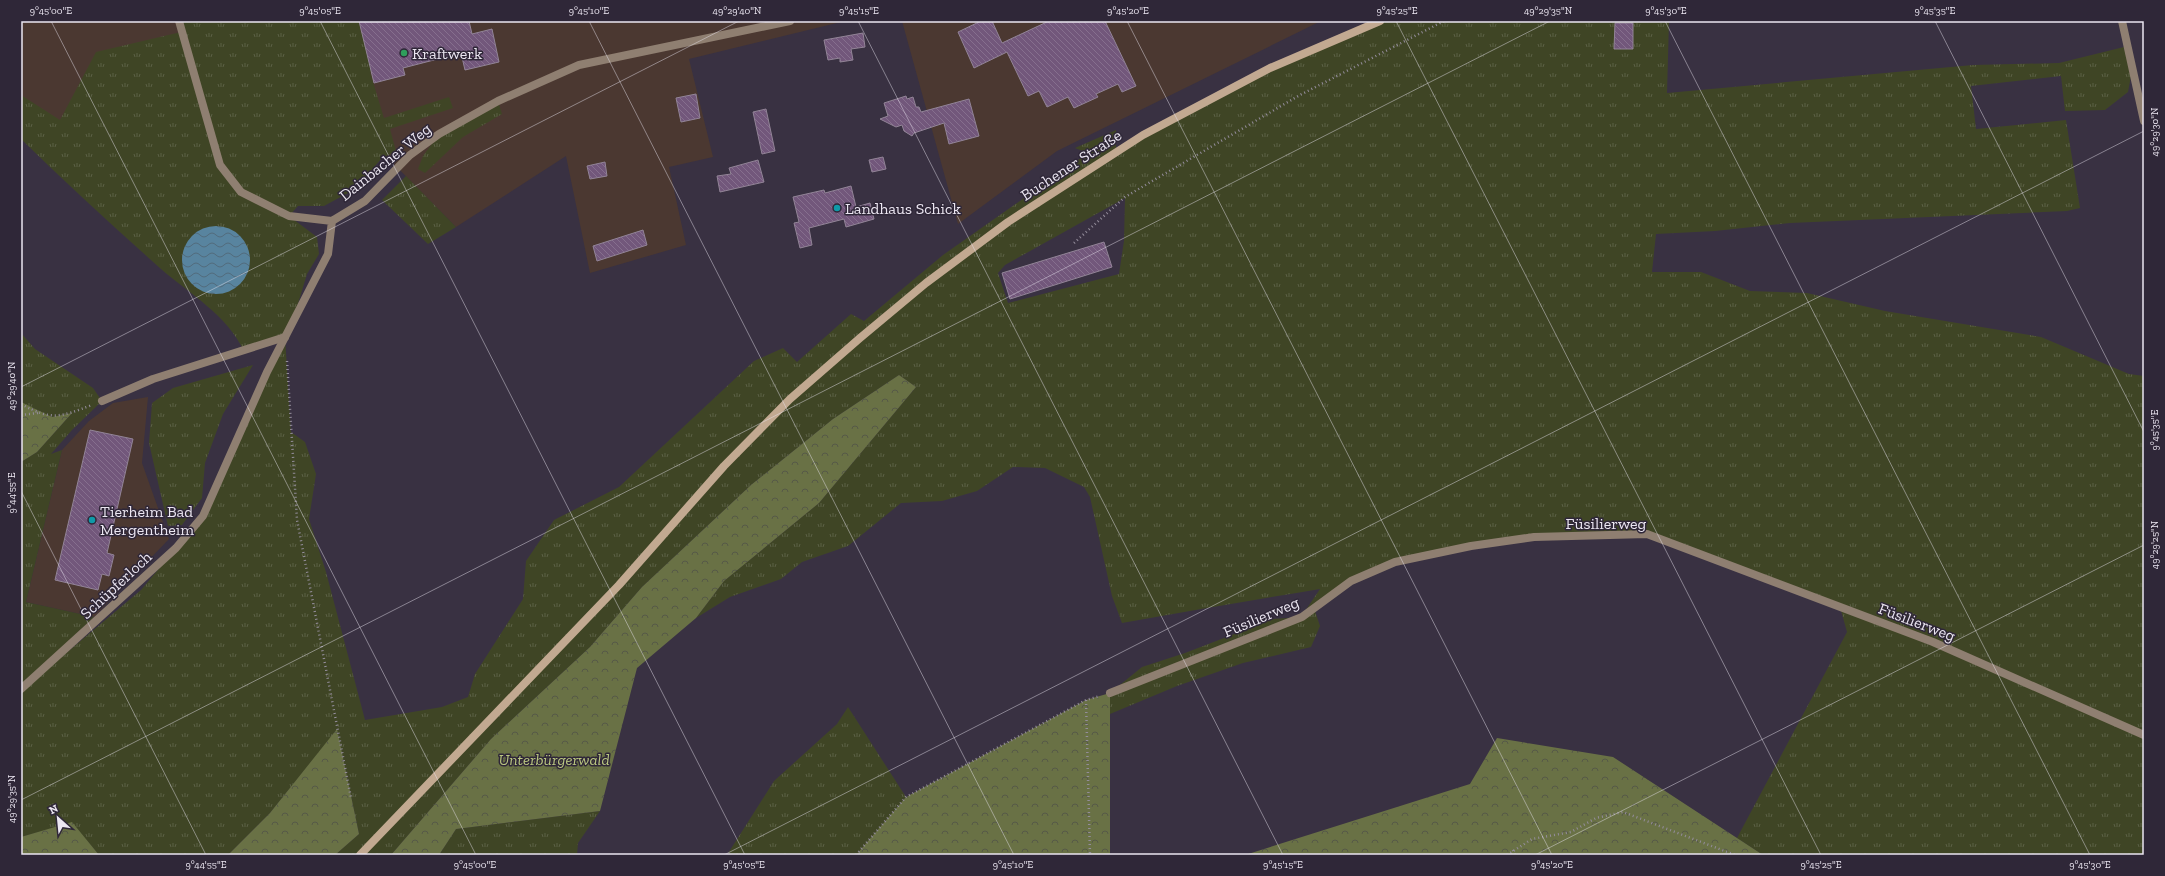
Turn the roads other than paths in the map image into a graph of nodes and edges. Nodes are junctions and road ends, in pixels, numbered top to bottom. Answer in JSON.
{"nodes":[{"id":1,"x":179,"y":21,"type":"edge"},
{"id":2,"x":790,"y":21,"type":"edge"},
{"id":3,"x":1380,"y":21,"type":"edge"},
{"id":4,"x":2122,"y":21,"type":"edge"},
{"id":5,"x":2144,"y":121,"type":"edge"},
{"id":6,"x":332,"y":222,"type":"junction"},
{"id":7,"x":285,"y":337,"type":"junction"},
{"id":8,"x":102,"y":401,"type":"road end"},
{"id":9,"x":21,"y":689,"type":"edge"},
{"id":10,"x":1110,"y":693,"type":"dead end"},
{"id":11,"x":2144,"y":735,"type":"edge"},
{"id":12,"x":360,"y":855,"type":"edge"}],
"edges":[{"from":1,"to":6,"type":"street","name":"Dainbacher Weg"},
{"from":2,"to":6,"type":"street","name":"Dainbacher Weg"},
{"from":3,"to":12,"type":"main road","name":"Buchener Straße"},
{"from":4,"to":5,"type":"street"},
{"from":6,"to":7,"type":"street","name":"Schüpferloch"},
{"from":7,"to":8,"type":"street"},
{"from":7,"to":9,"type":"street","name":"Schüpferloch"},
{"from":10,"to":11,"type":"street","name":"Füsilierweg"}]}
